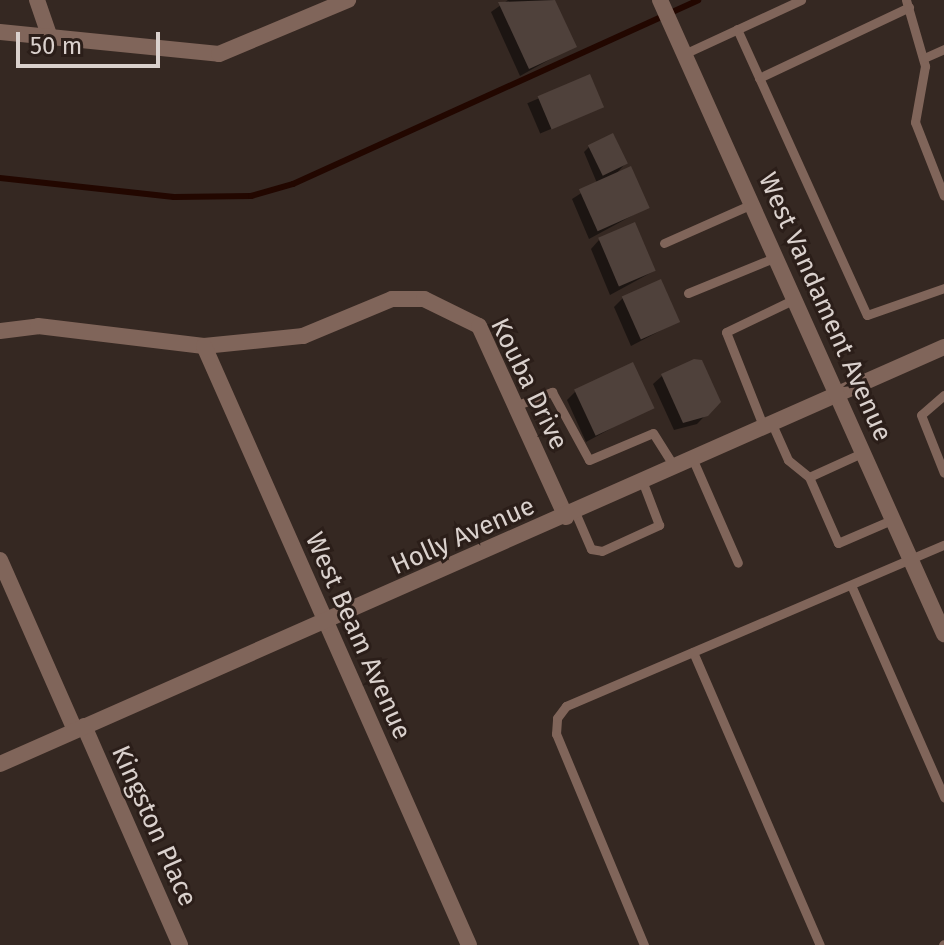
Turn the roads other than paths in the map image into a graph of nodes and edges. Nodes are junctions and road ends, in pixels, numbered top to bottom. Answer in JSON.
{"nodes":[{"id":1,"x":37,"y":0,"type":"edge"},
{"id":2,"x":660,"y":0,"type":"edge"},
{"id":3,"x":801,"y":0,"type":"edge"},
{"id":4,"x":340,"y":2,"type":"edge"},
{"id":5,"x":908,"y":4,"type":"edge"},
{"id":6,"x":737,"y":29,"type":"junction"},
{"id":7,"x":0,"y":32,"type":"edge"},
{"id":8,"x":50,"y":37,"type":"junction"},
{"id":9,"x":944,"y":49,"type":"edge"},
{"id":10,"x":684,"y":54,"type":"junction"},
{"id":11,"x":924,"y":58,"type":"junction"},
{"id":12,"x":759,"y":78,"type":"junction"},
{"id":13,"x":944,"y":196,"type":"edge"},
{"id":14,"x":752,"y":204,"type":"junction"},
{"id":15,"x":664,"y":243,"type":"dead end"},
{"id":16,"x":776,"y":257,"type":"junction"},
{"id":17,"x":944,"y":288,"type":"edge"},
{"id":18,"x":688,"y":293,"type":"dead end"},
{"id":19,"x":795,"y":299,"type":"junction"},
{"id":20,"x":0,"y":331,"type":"edge"},
{"id":21,"x":204,"y":346,"type":"junction"},
{"id":22,"x":944,"y":347,"type":"edge"},
{"id":23,"x":839,"y":394,"type":"junction"},
{"id":24,"x":944,"y":395,"type":"edge"},
{"id":25,"x":515,"y":406,"type":"junction"},
{"id":26,"x":768,"y":426,"type":"junction"},
{"id":27,"x":864,"y":452,"type":"junction"},
{"id":28,"x":693,"y":460,"type":"junction"},
{"id":29,"x":675,"y":468,"type":"junction"},
{"id":30,"x":944,"y":473,"type":"edge"},
{"id":31,"x":809,"y":477,"type":"junction"},
{"id":32,"x":643,"y":483,"type":"junction"},
{"id":33,"x":571,"y":514,"type":"junction"},
{"id":34,"x":894,"y":519,"type":"junction"},
{"id":35,"x":944,"y":545,"type":"edge"},
{"id":36,"x":0,"y":560,"type":"edge"},
{"id":37,"x":911,"y":560,"type":"junction"},
{"id":38,"x":738,"y":563,"type":"dead end"},
{"id":39,"x":851,"y":585,"type":"junction"},
{"id":40,"x":325,"y":624,"type":"junction"},
{"id":41,"x":943,"y":630,"type":"edge"},
{"id":42,"x":693,"y":652,"type":"junction"},
{"id":43,"x":80,"y":728,"type":"junction"},
{"id":44,"x":0,"y":764,"type":"edge"},
{"id":45,"x":944,"y":797,"type":"edge"},
{"id":46,"x":180,"y":945,"type":"edge"},
{"id":47,"x":469,"y":945,"type":"edge"},
{"id":48,"x":644,"y":945,"type":"edge"},
{"id":49,"x":820,"y":945,"type":"edge"}],
"edges":[{"from":1,"to":8,"type":"street"},
{"from":2,"to":10,"type":"street","name":"West Vandament Avenue"},
{"from":3,"to":6,"type":"lane"},
{"from":4,"to":8,"type":"street"},
{"from":5,"to":11,"type":"lane"},
{"from":5,"to":12,"type":"lane"},
{"from":6,"to":10,"type":"lane"},
{"from":6,"to":12,"type":"lane"},
{"from":7,"to":8,"type":"street"},
{"from":9,"to":11,"type":"lane"},
{"from":10,"to":14,"type":"street","name":"West Vandament Avenue"},
{"from":11,"to":13,"type":"lane"},
{"from":12,"to":17,"type":"lane"},
{"from":14,"to":15,"type":"lane"},
{"from":14,"to":16,"type":"street","name":"West Vandament Avenue"},
{"from":16,"to":18,"type":"lane"},
{"from":16,"to":19,"type":"street","name":"West Vandament Avenue"},
{"from":19,"to":23,"type":"street","name":"West Vandament Avenue"},
{"from":19,"to":26,"type":"lane"},
{"from":20,"to":21,"type":"street","name":"Kouba Drive"},
{"from":21,"to":25,"type":"street","name":"Kouba Drive"},
{"from":21,"to":40,"type":"street","name":"West Beam Avenue"},
{"from":22,"to":23,"type":"street","name":"Holly Avenue"},
{"from":23,"to":26,"type":"street","name":"Holly Avenue"},
{"from":23,"to":27,"type":"street","name":"West Vandament Avenue"},
{"from":24,"to":30,"type":"lane"},
{"from":25,"to":29,"type":"lane"},
{"from":25,"to":33,"type":"street","name":"Kouba Drive"},
{"from":26,"to":28,"type":"street","name":"Holly Avenue"},
{"from":26,"to":31,"type":"lane"},
{"from":27,"to":31,"type":"lane"},
{"from":27,"to":34,"type":"street","name":"West Vandament Avenue"},
{"from":28,"to":29,"type":"street","name":"Holly Avenue"},
{"from":28,"to":38,"type":"lane"},
{"from":29,"to":32,"type":"street","name":"Holly Avenue"},
{"from":31,"to":34,"type":"lane"},
{"from":32,"to":33,"type":"street","name":"Holly Avenue"},
{"from":32,"to":33,"type":"lane"},
{"from":33,"to":40,"type":"street","name":"Holly Avenue"},
{"from":34,"to":37,"type":"street","name":"West Vandament Avenue"},
{"from":35,"to":37,"type":"lane"},
{"from":36,"to":43,"type":"street","name":"Kingston Place"},
{"from":37,"to":39,"type":"lane"},
{"from":37,"to":41,"type":"street","name":"West Vandament Avenue"},
{"from":39,"to":42,"type":"lane"},
{"from":39,"to":45,"type":"lane"},
{"from":40,"to":43,"type":"street","name":"Holly Avenue"},
{"from":40,"to":47,"type":"street","name":"West Beam Avenue"},
{"from":42,"to":48,"type":"lane"},
{"from":42,"to":49,"type":"lane"},
{"from":43,"to":44,"type":"street","name":"Holly Avenue"},
{"from":43,"to":46,"type":"street","name":"Kingston Place"}]}
